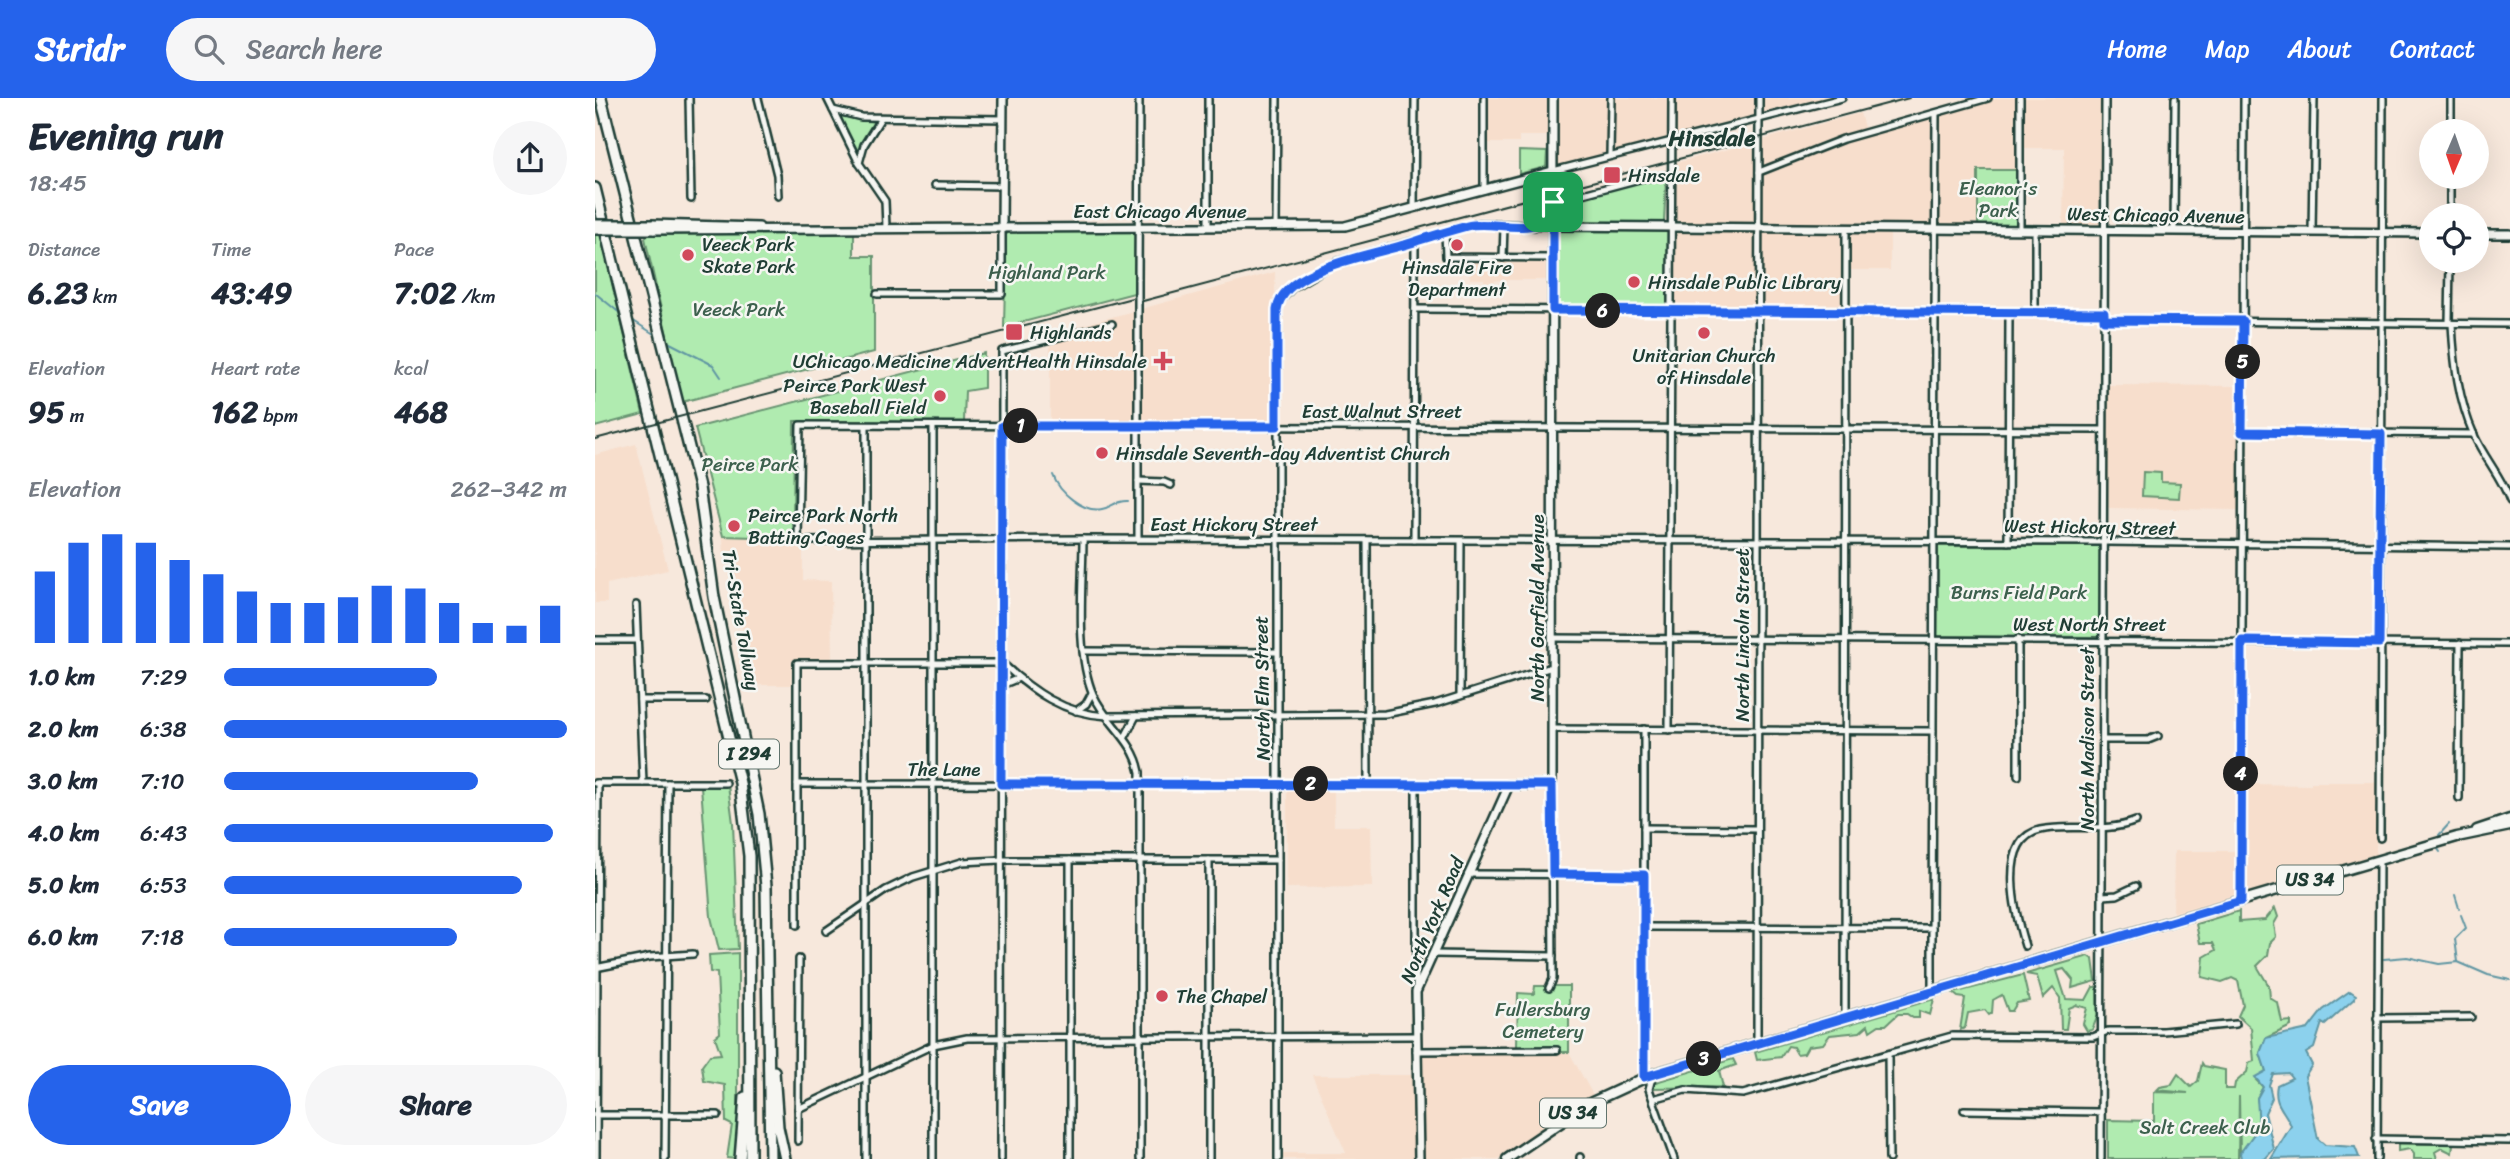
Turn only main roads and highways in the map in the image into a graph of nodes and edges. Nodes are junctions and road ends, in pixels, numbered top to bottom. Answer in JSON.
{"nodes":[{"id":1,"x":601,"y":98,"type":"edge"},
{"id":2,"x":1003,"y":98,"type":"edge"},
{"id":3,"x":1553,"y":98,"type":"edge"},
{"id":4,"x":1553,"y":171,"type":"junction"},
{"id":5,"x":595,"y":188,"type":"edge"},
{"id":6,"x":1553,"y":202,"type":"junction"},
{"id":7,"x":595,"y":224,"type":"edge"},
{"id":8,"x":1534,"y":226,"type":"road end"},
{"id":9,"x":1552,"y":226,"type":"junction"},
{"id":10,"x":652,"y":227,"type":"junction"},
{"id":11,"x":1002,"y":227,"type":"junction"},
{"id":12,"x":595,"y":230,"type":"edge"},
{"id":13,"x":2419,"y":233,"type":"edge"},
{"id":14,"x":2489,"y":234,"type":"edge"},
{"id":15,"x":2510,"y":234,"type":"edge"},
{"id":16,"x":1509,"y":785,"type":"joint"},
{"id":17,"x":1552,"y":785,"type":"joint"},
{"id":18,"x":2510,"y":819,"type":"edge"},
{"id":19,"x":2510,"y":826,"type":"edge"},
{"id":20,"x":2474,"y":832,"type":"junction"},
{"id":21,"x":768,"y":1020,"type":"junction"},
{"id":22,"x":749,"y":1060,"type":"junction"},
{"id":23,"x":740,"y":1159,"type":"edge"},
{"id":24,"x":750,"y":1159,"type":"edge"},
{"id":25,"x":770,"y":1159,"type":"edge"},
{"id":26,"x":785,"y":1159,"type":"edge"},
{"id":27,"x":1419,"y":1159,"type":"edge"},
{"id":28,"x":1507,"y":1159,"type":"edge"}],
"edges":[{"from":1,"to":21,"type":"highway","name":"Tri-State Tollway","number":"I 294"},
{"from":2,"to":11,"type":"main road"},
{"from":3,"to":4,"type":"main road","name":"North Garfield Avenue"},
{"from":4,"to":6,"type":"main road","name":"North Garfield Avenue"},
{"from":4,"to":11,"type":"main road","name":"East Chicago Avenue"},
{"from":5,"to":22,"type":"highway","name":"Tri-State Tollway","number":"I 294"},
{"from":6,"to":8,"type":"main road"},
{"from":6,"to":9,"type":"main road","name":"North Garfield Avenue"},
{"from":7,"to":10,"type":"main road","bridge":true},
{"from":9,"to":13,"type":"main road","name":"West Chicago Avenue"},
{"from":9,"to":17,"type":"main road","name":"North Garfield Avenue"},
{"from":10,"to":11,"type":"main road","name":"East Chicago Avenue"},
{"from":10,"to":12,"type":"main road","bridge":true},
{"from":14,"to":15,"type":"main road"},
{"from":16,"to":17,"type":"main road","name":"The Lane"},
{"from":16,"to":27,"type":"main road","name":"North York Road"},
{"from":18,"to":20,"type":"main road","number":"US 34"},
{"from":19,"to":20,"type":"main road","number":"US 34"},
{"from":20,"to":28,"type":"main road","number":"US 34"},
{"from":21,"to":25,"type":"highway","name":"Tri-State Tollway","number":"I 294"},
{"from":21,"to":26,"type":"highway"},
{"from":22,"to":23,"type":"highway"},
{"from":22,"to":24,"type":"highway","name":"Tri-State Tollway","number":"I 294"}]}
